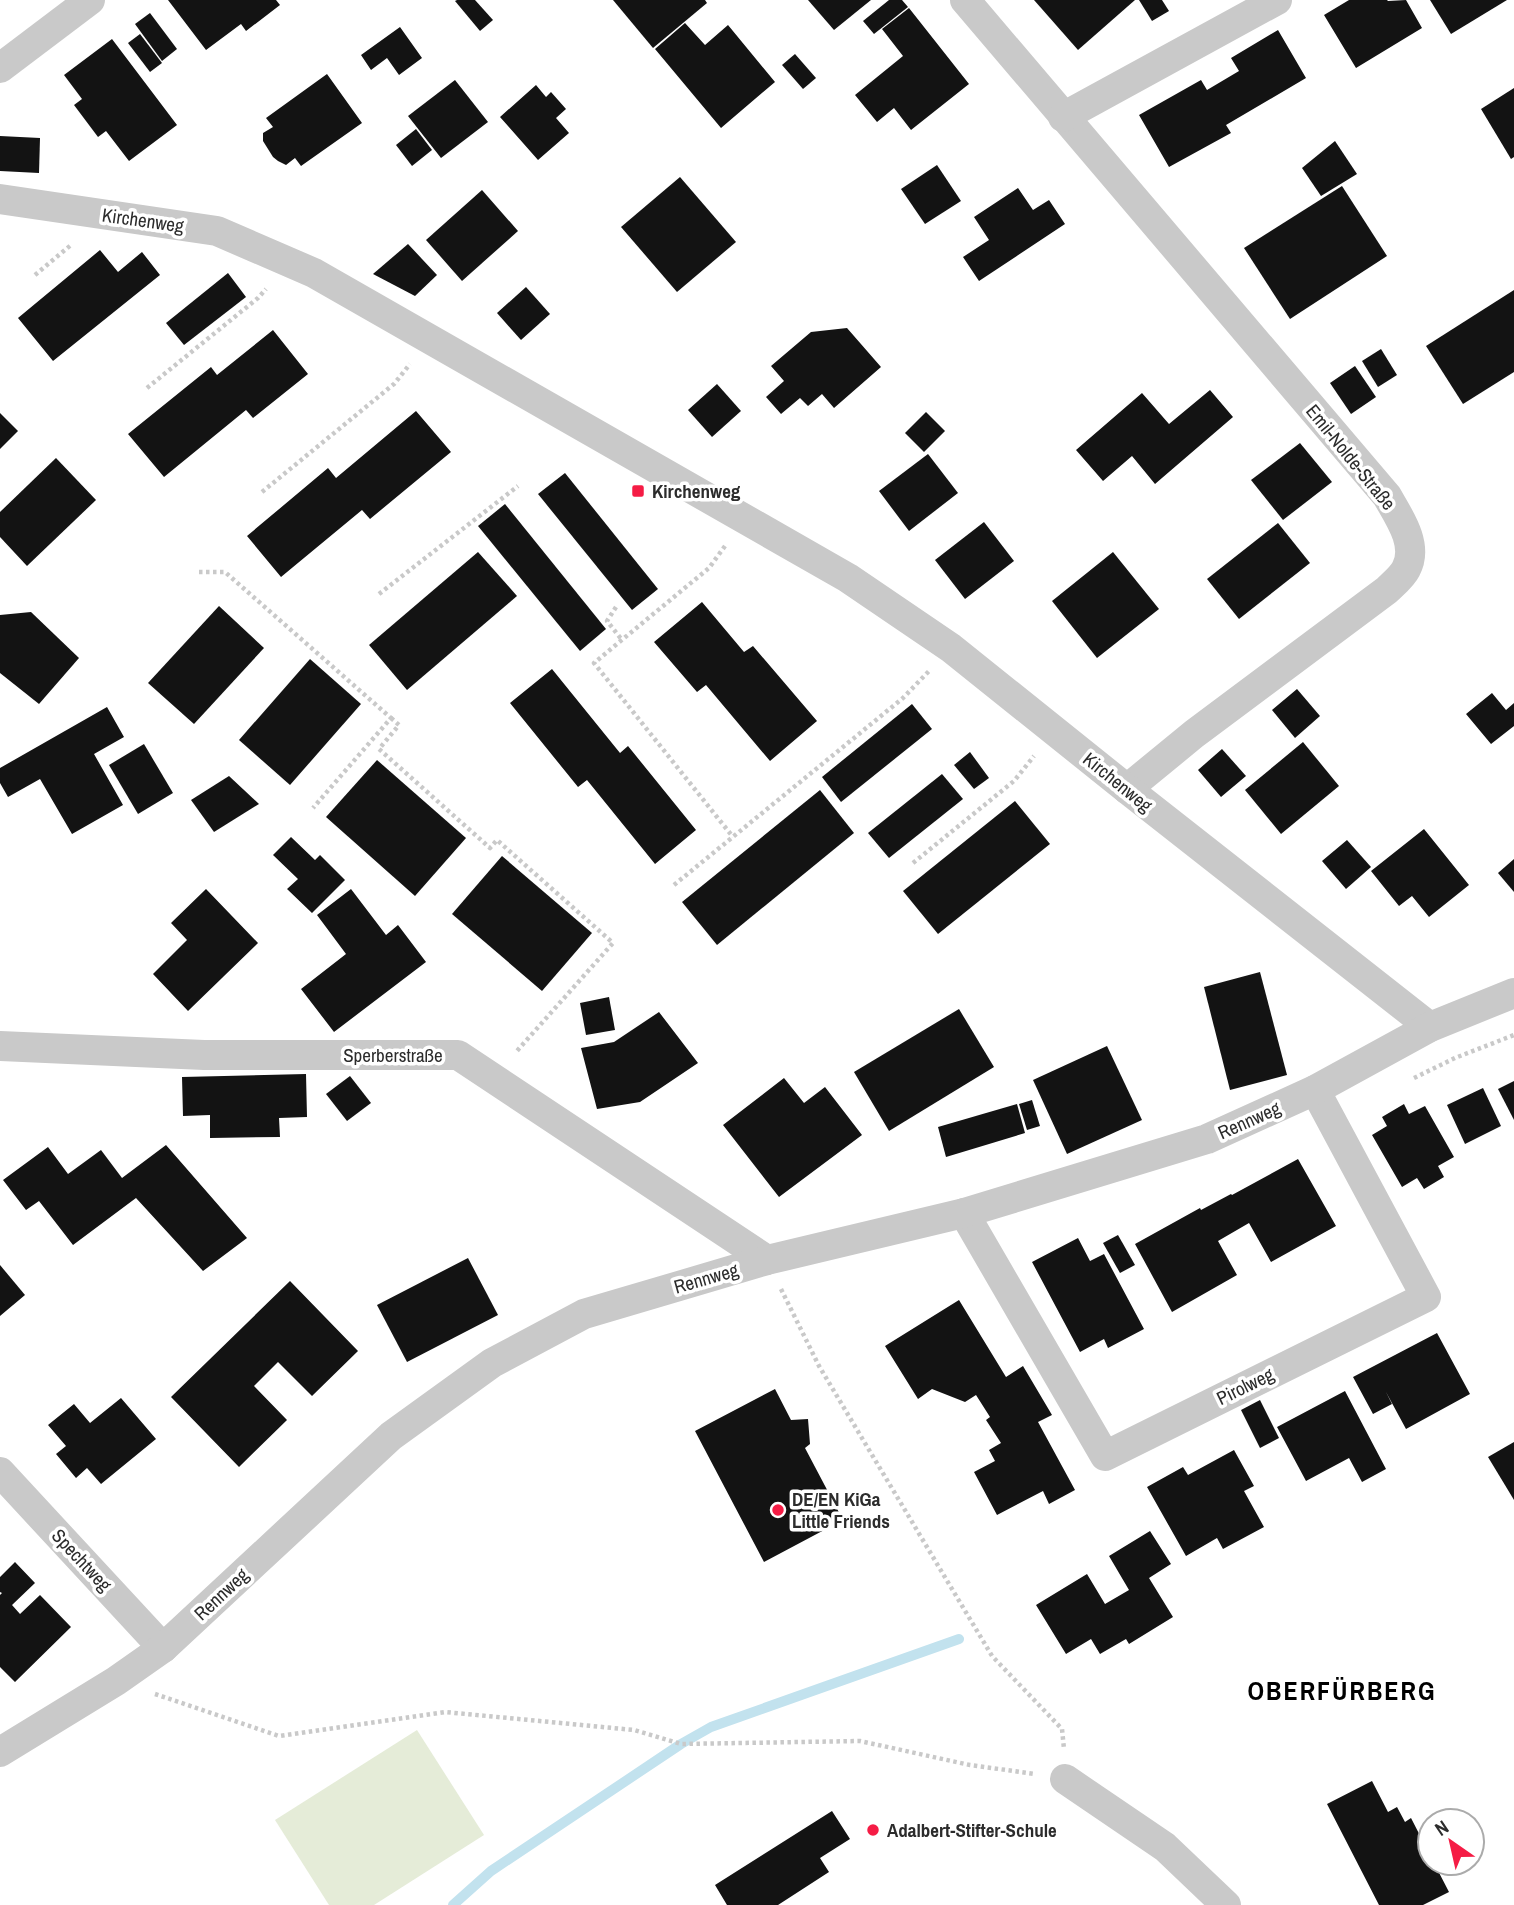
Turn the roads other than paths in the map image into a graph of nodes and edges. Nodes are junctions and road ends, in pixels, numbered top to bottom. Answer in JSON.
{"nodes":[{"id":1,"x":90,"y":0,"type":"edge"},
{"id":2,"x":965,"y":0,"type":"edge"},
{"id":3,"x":1277,"y":0,"type":"edge"},
{"id":4,"x":0,"y":68,"type":"edge"},
{"id":5,"x":1063,"y":117,"type":"junction"},
{"id":6,"x":0,"y":199,"type":"edge"},
{"id":7,"x":1126,"y":789,"type":"junction"},
{"id":8,"x":1514,"y":993,"type":"edge"},
{"id":9,"x":1430,"y":1027,"type":"junction"},
{"id":10,"x":0,"y":1046,"type":"edge"},
{"id":11,"x":1315,"y":1090,"type":"junction"},
{"id":12,"x":964,"y":1213,"type":"junction"},
{"id":13,"x":767,"y":1260,"type":"junction"},
{"id":14,"x":0,"y":1472,"type":"edge"},
{"id":15,"x":163,"y":1648,"type":"junction"},
{"id":16,"x":0,"y":1752,"type":"edge"},
{"id":17,"x":1065,"y":1779,"type":"road end"},
{"id":18,"x":1226,"y":1905,"type":"edge"}],
"edges":[{"from":1,"to":4,"type":"street"},
{"from":2,"to":5,"type":"street","name":"Emil-Nolde-Straße"},
{"from":3,"to":5,"type":"street"},
{"from":5,"to":7,"type":"street","name":"Emil-Nolde-Straße"},
{"from":6,"to":7,"type":"street","name":"Kirchenweg"},
{"from":7,"to":9,"type":"street","name":"Kirchenweg"},
{"from":8,"to":9,"type":"street","name":"Rennweg"},
{"from":9,"to":11,"type":"street","name":"Rennweg"},
{"from":10,"to":13,"type":"street","name":"Sperberstraße"},
{"from":11,"to":12,"type":"street","name":"Rennweg"},
{"from":11,"to":12,"type":"street","name":"Pirolweg"},
{"from":12,"to":13,"type":"street","name":"Rennweg"},
{"from":13,"to":15,"type":"street","name":"Rennweg"},
{"from":14,"to":15,"type":"street","name":"Spechtweg"},
{"from":15,"to":16,"type":"street","name":"Rennweg"},
{"from":17,"to":18,"type":"street"}]}
